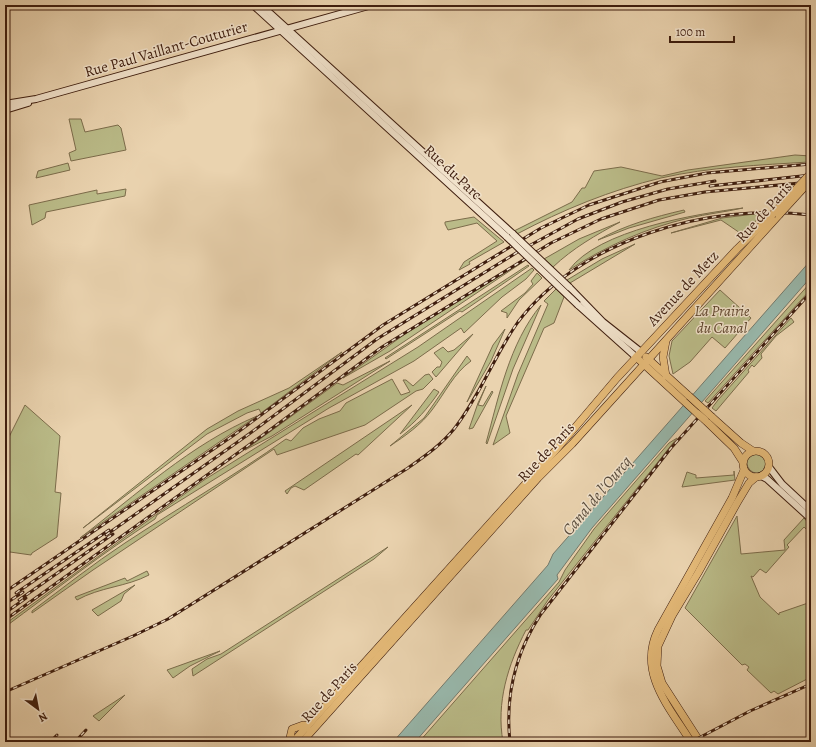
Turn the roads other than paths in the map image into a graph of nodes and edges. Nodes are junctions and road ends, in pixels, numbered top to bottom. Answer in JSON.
{"nodes":[{"id":1,"x":253,"y":5,"type":"edge"},
{"id":2,"x":261,"y":5,"type":"edge"},
{"id":3,"x":372,"y":5,"type":"edge"},
{"id":4,"x":289,"y":28,"type":"junction"},
{"id":5,"x":281,"y":30,"type":"junction"},
{"id":6,"x":36,"y":99,"type":"junction"},
{"id":7,"x":5,"y":104,"type":"edge"},
{"id":8,"x":5,"y":110,"type":"edge"},
{"id":9,"x":811,"y":173,"type":"edge"},
{"id":10,"x":811,"y":180,"type":"edge"},
{"id":11,"x":486,"y":215,"type":"junction"},
{"id":12,"x":775,"y":215,"type":"junction"},
{"id":13,"x":667,"y":340,"type":"junction"},
{"id":14,"x":639,"y":355,"type":"junction"},
{"id":15,"x":646,"y":362,"type":"junction"},
{"id":16,"x":666,"y":376,"type":"junction"},
{"id":17,"x":686,"y":398,"type":"junction"},
{"id":18,"x":708,"y":419,"type":"junction"},
{"id":19,"x":753,"y":451,"type":"junction"},
{"id":20,"x":744,"y":466,"type":"junction"},
{"id":21,"x":770,"y":467,"type":"junction"},
{"id":22,"x":758,"y":477,"type":"junction"},
{"id":23,"x":811,"y":511,"type":"edge"},
{"id":24,"x":811,"y":519,"type":"edge"},
{"id":25,"x":670,"y":708,"type":"junction"},
{"id":26,"x":307,"y":726,"type":"junction"},
{"id":27,"x":690,"y":728,"type":"junction"},
{"id":28,"x":289,"y":742,"type":"edge"},
{"id":29,"x":293,"y":742,"type":"edge"},
{"id":30,"x":297,"y":742,"type":"edge"},
{"id":31,"x":302,"y":742,"type":"edge"},
{"id":32,"x":691,"y":742,"type":"edge"},
{"id":33,"x":700,"y":742,"type":"edge"}],
"edges":[{"from":1,"to":5,"type":"main road","name":"Rue du Parc"},
{"from":2,"to":4,"type":"main road","name":"Rue du Parc"},
{"from":3,"to":4,"type":"main road","name":"Rue Paul Vaillant-Couturier"},
{"from":4,"to":5,"type":"main road","name":"Rue Paul Vaillant-Couturier"},
{"from":4,"to":11,"type":"main road","name":"Rue du Parc"},
{"from":5,"to":6,"type":"main road","name":"Rue Paul Vaillant-Couturier"},
{"from":5,"to":11,"type":"main road","name":"Rue du Parc"},
{"from":6,"to":7,"type":"main road","name":"Rue Paul Vaillant-Couturier"},
{"from":6,"to":8,"type":"main road","name":"Rue Paul Vaillant-Couturier"},
{"from":9,"to":12,"type":"main road","name":"Avenue de Metz","bridge":true},
{"from":10,"to":12,"type":"main road","name":"Rue de Paris","bridge":true},
{"from":11,"to":14,"type":"main road","name":"Rue du Parc","bridge":true},
{"from":12,"to":13,"type":"main road","name":"Rue de Paris"},
{"from":12,"to":14,"type":"main road","name":"Avenue de Metz"},
{"from":13,"to":15,"type":"main road","name":"Rue de Paris"},
{"from":13,"to":16,"type":"main road"},
{"from":14,"to":15,"type":"main road"},
{"from":14,"to":26,"type":"main road","name":"Rue de Paris"},
{"from":15,"to":16,"type":"main road"},
{"from":15,"to":17,"type":"main road"},
{"from":15,"to":31,"type":"main road","name":"Rue de Paris"},
{"from":16,"to":17,"type":"main road"},
{"from":17,"to":18,"type":"main road","bridge":true},
{"from":18,"to":19,"type":"main road"},
{"from":18,"to":20,"type":"main road"},
{"from":19,"to":20,"type":"main road"},
{"from":19,"to":21,"type":"main road"},
{"from":20,"to":22,"type":"main road"},
{"from":20,"to":25,"type":"main road"},
{"from":21,"to":22,"type":"main road"},
{"from":21,"to":23,"type":"main road"},
{"from":22,"to":24,"type":"main road"},
{"from":22,"to":27,"type":"main road"},
{"from":25,"to":27,"type":"main road"},
{"from":25,"to":32,"type":"main road"},
{"from":26,"to":28,"type":"main road"},
{"from":26,"to":29,"type":"main road","name":"Rue de Paris"},
{"from":26,"to":30,"type":"main road"},
{"from":27,"to":33,"type":"main road"}]}
